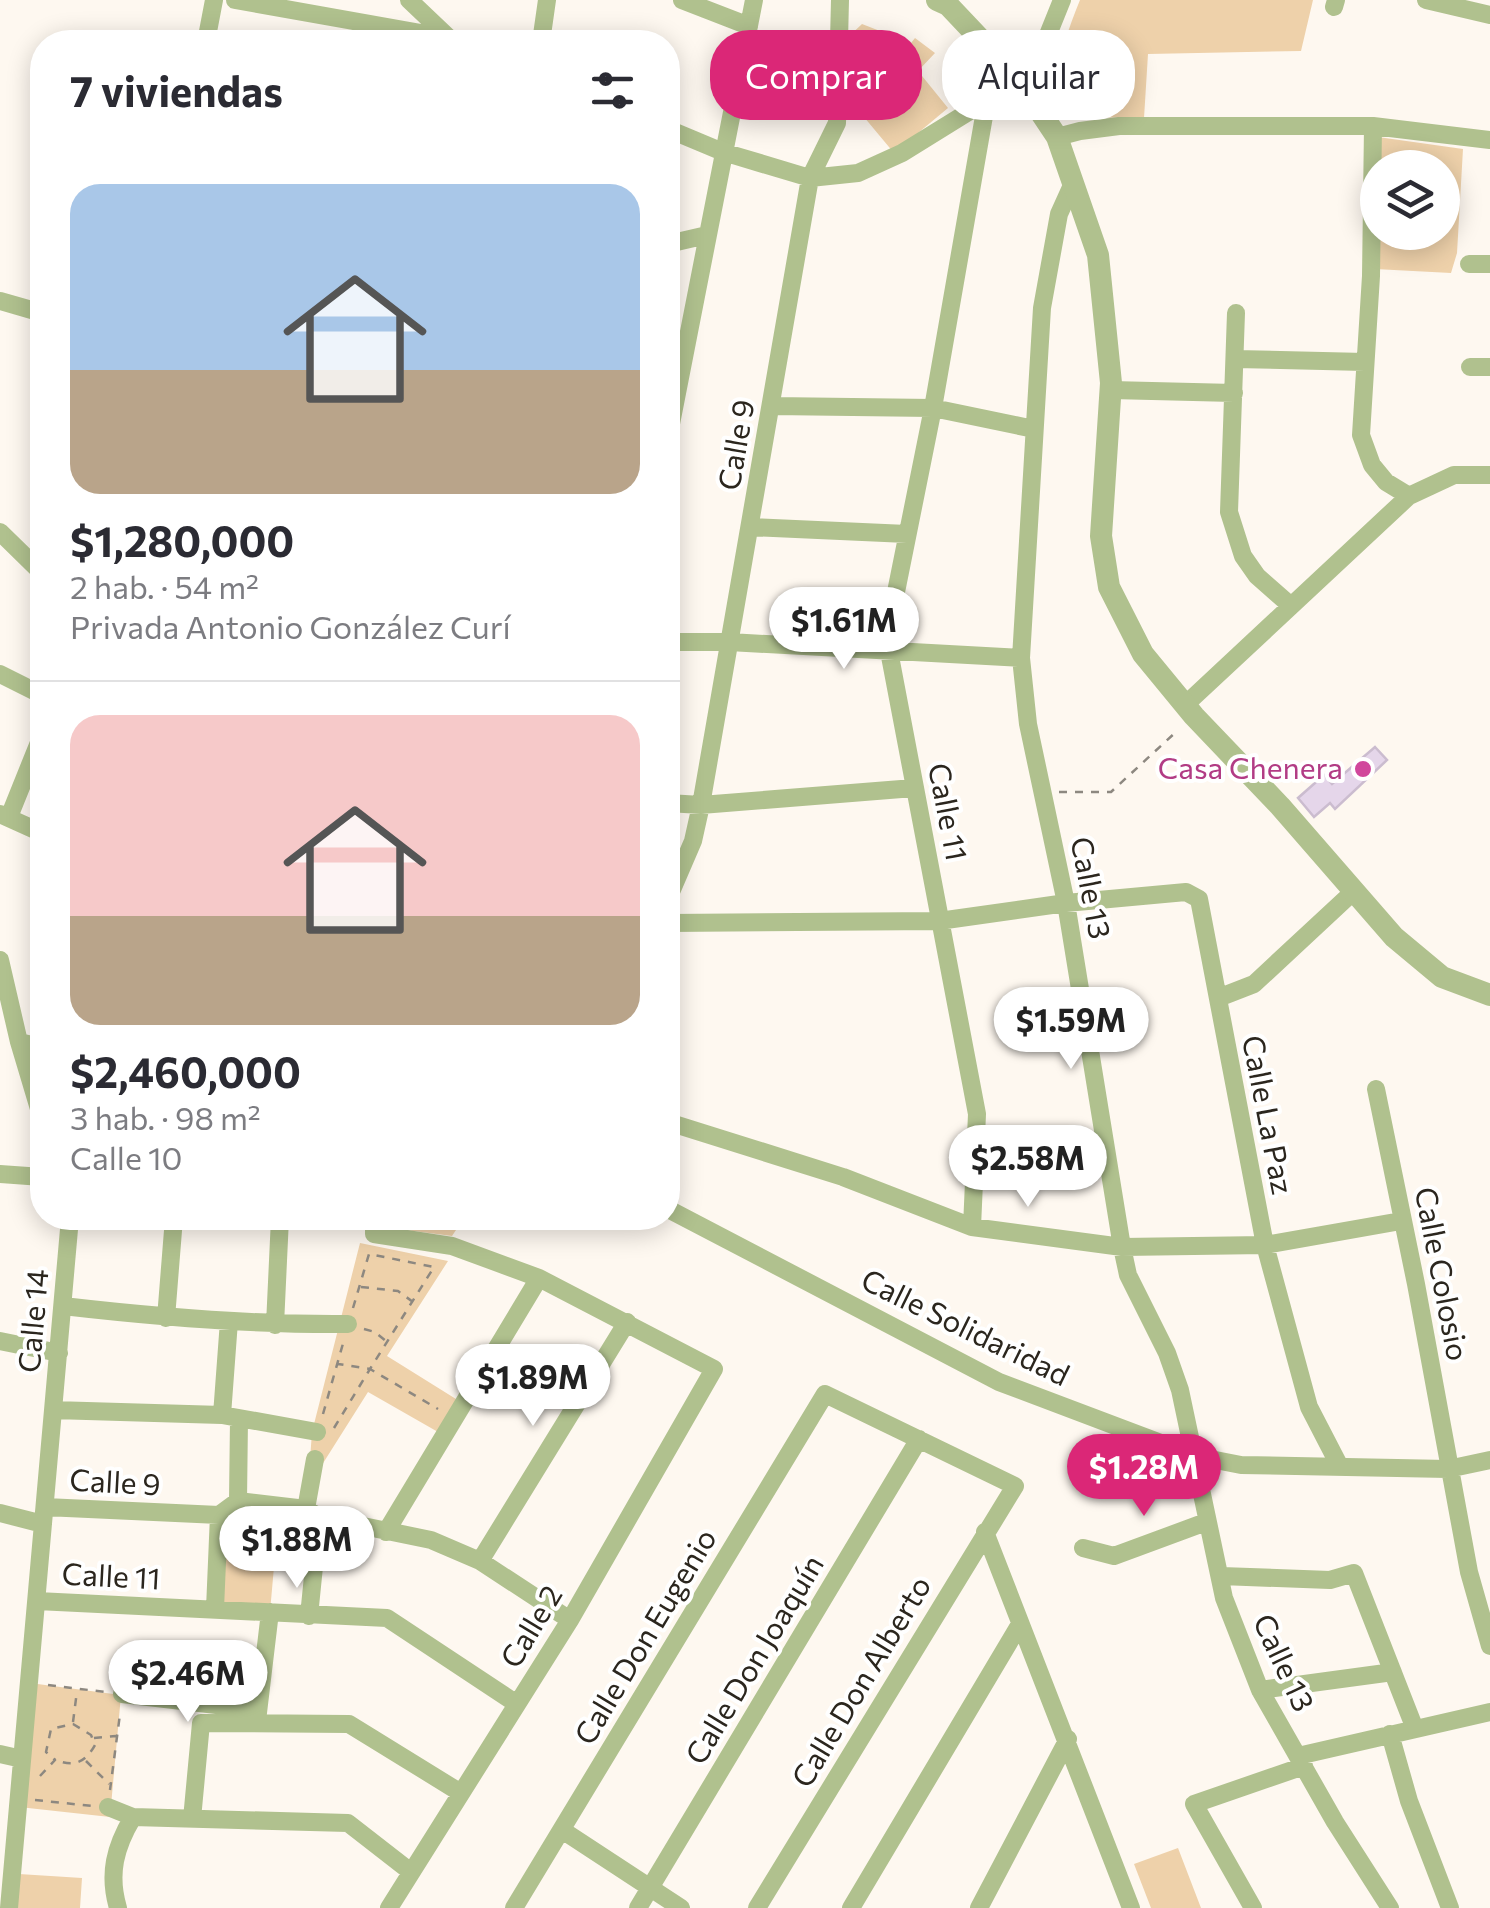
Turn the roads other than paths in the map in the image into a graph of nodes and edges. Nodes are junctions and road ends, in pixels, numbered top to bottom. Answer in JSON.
{"nodes":[{"id":1,"x":214,"y":0,"type":"edge"},
{"id":2,"x":235,"y":0,"type":"edge"},
{"id":3,"x":409,"y":0,"type":"edge"},
{"id":4,"x":547,"y":0,"type":"edge"},
{"id":5,"x":682,"y":0,"type":"edge"},
{"id":6,"x":754,"y":0,"type":"edge"},
{"id":7,"x":840,"y":0,"type":"edge"},
{"id":8,"x":936,"y":0,"type":"edge"},
{"id":9,"x":1062,"y":0,"type":"edge"},
{"id":10,"x":1426,"y":0,"type":"edge"},
{"id":11,"x":1490,"y":16,"type":"edge"},
{"id":12,"x":748,"y":26,"type":"junction"},
{"id":13,"x":208,"y":30,"type":"edge"},
{"id":14,"x":400,"y":30,"type":"edge"},
{"id":15,"x":444,"y":30,"type":"edge"},
{"id":16,"x":543,"y":30,"type":"edge"},
{"id":17,"x":971,"y":30,"type":"edge"},
{"id":18,"x":1050,"y":30,"type":"edge"},
{"id":19,"x":955,"y":120,"type":"edge"},
{"id":20,"x":983,"y":120,"type":"edge"},
{"id":21,"x":1046,"y":120,"type":"edge"},
{"id":22,"x":1373,"y":126,"type":"junction"},
{"id":23,"x":680,"y":133,"type":"edge"},
{"id":24,"x":1058,"y":137,"type":"junction"},
{"id":25,"x":1490,"y":140,"type":"edge"},
{"id":26,"x":723,"y":152,"type":"junction"},
{"id":27,"x":810,"y":178,"type":"junction"},
{"id":28,"x":1073,"y":183,"type":"junction"},
{"id":29,"x":707,"y":234,"type":"junction"},
{"id":30,"x":680,"y":241,"type":"edge"},
{"id":31,"x":1469,"y":264,"type":"dead end"},
{"id":32,"x":1490,"y":264,"type":"edge"},
{"id":33,"x":0,"y":301,"type":"edge"},
{"id":34,"x":30,"y":310,"type":"edge"},
{"id":35,"x":1236,"y":313,"type":"dead end"},
{"id":36,"x":1235,"y":359,"type":"junction"},
{"id":37,"x":1366,"y":362,"type":"junction"},
{"id":38,"x":1470,"y":367,"type":"dead end"},
{"id":39,"x":1490,"y":367,"type":"edge"},
{"id":40,"x":680,"y":376,"type":"edge"},
{"id":41,"x":1110,"y":390,"type":"junction"},
{"id":42,"x":1234,"y":393,"type":"junction"},
{"id":43,"x":772,"y":406,"type":"junction"},
{"id":44,"x":933,"y":408,"type":"junction"},
{"id":45,"x":1034,"y":430,"type":"junction"},
{"id":46,"x":1490,"y":474,"type":"edge"},
{"id":47,"x":1409,"y":496,"type":"junction"},
{"id":48,"x":750,"y":527,"type":"junction"},
{"id":49,"x":0,"y":532,"type":"edge"},
{"id":50,"x":908,"y":534,"type":"junction"},
{"id":51,"x":30,"y":561,"type":"edge"},
{"id":52,"x":1290,"y":604,"type":"junction"},
{"id":53,"x":680,"y":642,"type":"edge"},
{"id":54,"x":729,"y":642,"type":"junction"},
{"id":55,"x":889,"y":651,"type":"junction"},
{"id":56,"x":1021,"y":658,"type":"junction"},
{"id":57,"x":0,"y":674,"type":"edge"},
{"id":58,"x":30,"y":689,"type":"edge"},
{"id":59,"x":1189,"y":710,"type":"junction"},
{"id":60,"x":30,"y":761,"type":"edge"},
{"id":61,"x":914,"y":788,"type":"junction"},
{"id":62,"x":680,"y":803,"type":"edge"},
{"id":63,"x":700,"y":804,"type":"junction"},
{"id":64,"x":5,"y":815,"type":"edge"},
{"id":65,"x":30,"y":827,"type":"edge"},
{"id":66,"x":680,"y":871,"type":"edge"},
{"id":67,"x":1353,"y":892,"type":"junction"},
{"id":68,"x":1066,"y":903,"type":"junction"},
{"id":69,"x":939,"y":920,"type":"junction"},
{"id":70,"x":680,"y":923,"type":"edge"},
{"id":71,"x":0,"y":960,"type":"edge"},
{"id":72,"x":1490,"y":996,"type":"edge"},
{"id":73,"x":1218,"y":998,"type":"junction"},
{"id":74,"x":19,"y":1042,"type":"junction"},
{"id":75,"x":30,"y":1045,"type":"edge"},
{"id":76,"x":30,"y":1079,"type":"edge"},
{"id":77,"x":1376,"y":1089,"type":"dead end"},
{"id":78,"x":680,"y":1126,"type":"edge"},
{"id":79,"x":0,"y":1174,"type":"edge"},
{"id":80,"x":30,"y":1176,"type":"edge"},
{"id":81,"x":680,"y":1215,"type":"edge"},
{"id":82,"x":1402,"y":1220,"type":"junction"},
{"id":83,"x":972,"y":1227,"type":"junction"},
{"id":84,"x":69,"y":1230,"type":"edge"},
{"id":85,"x":173,"y":1230,"type":"edge"},
{"id":86,"x":279,"y":1230,"type":"edge"},
{"id":87,"x":390,"y":1230,"type":"edge"},
{"id":88,"x":1265,"y":1245,"type":"junction"},
{"id":89,"x":1122,"y":1247,"type":"junction"},
{"id":90,"x":539,"y":1278,"type":"junction"},
{"id":91,"x":63,"y":1306,"type":"junction"},
{"id":92,"x":166,"y":1318,"type":"junction"},
{"id":93,"x":229,"y":1321,"type":"junction"},
{"id":94,"x":627,"y":1322,"type":"junction"},
{"id":95,"x":348,"y":1324,"type":"road end"},
{"id":96,"x":275,"y":1325,"type":"junction"},
{"id":97,"x":0,"y":1341,"type":"edge"},
{"id":98,"x":59,"y":1353,"type":"junction"},
{"id":99,"x":53,"y":1410,"type":"junction"},
{"id":100,"x":231,"y":1416,"type":"junction"},
{"id":101,"x":325,"y":1430,"type":"road end"},
{"id":102,"x":919,"y":1439,"type":"junction"},
{"id":103,"x":1195,"y":1456,"type":"junction"},
{"id":104,"x":314,"y":1459,"type":"dead end"},
{"id":105,"x":1490,"y":1460,"type":"edge"},
{"id":106,"x":1339,"y":1465,"type":"junction"},
{"id":107,"x":1448,"y":1468,"type":"junction"},
{"id":108,"x":238,"y":1501,"type":"junction"},
{"id":109,"x":0,"y":1513,"type":"edge"},
{"id":110,"x":312,"y":1513,"type":"junction"},
{"id":111,"x":44,"y":1515,"type":"junction"},
{"id":112,"x":219,"y":1516,"type":"junction"},
{"id":113,"x":1206,"y":1522,"type":"junction"},
{"id":114,"x":386,"y":1532,"type":"junction"},
{"id":115,"x":985,"y":1532,"type":"junction"},
{"id":116,"x":1083,"y":1548,"type":"dead end"},
{"id":117,"x":480,"y":1561,"type":"junction"},
{"id":118,"x":1221,"y":1576,"type":"junction"},
{"id":119,"x":37,"y":1601,"type":"junction"},
{"id":120,"x":215,"y":1610,"type":"junction"},
{"id":121,"x":270,"y":1612,"type":"junction"},
{"id":122,"x":309,"y":1616,"type":"junction"},
{"id":123,"x":570,"y":1620,"type":"junction"},
{"id":124,"x":1020,"y":1624,"type":"junction"},
{"id":125,"x":1490,"y":1646,"type":"edge"},
{"id":126,"x":1393,"y":1672,"type":"junction"},
{"id":127,"x":1260,"y":1690,"type":"junction"},
{"id":128,"x":122,"y":1694,"type":"road end"},
{"id":129,"x":517,"y":1704,"type":"junction"},
{"id":130,"x":1490,"y":1712,"type":"edge"},
{"id":131,"x":258,"y":1717,"type":"junction"},
{"id":132,"x":1415,"y":1729,"type":"junction"},
{"id":133,"x":1390,"y":1734,"type":"junction"},
{"id":134,"x":1068,"y":1740,"type":"junction"},
{"id":135,"x":0,"y":1754,"type":"edge"},
{"id":136,"x":22,"y":1758,"type":"junction"},
{"id":137,"x":1300,"y":1761,"type":"junction"},
{"id":138,"x":461,"y":1793,"type":"junction"},
{"id":139,"x":108,"y":1808,"type":"road end"},
{"id":140,"x":133,"y":1817,"type":"junction"},
{"id":141,"x":192,"y":1819,"type":"junction"},
{"id":142,"x":562,"y":1830,"type":"junction"},
{"id":143,"x":411,"y":1872,"type":"junction"},
{"id":144,"x":651,"y":1886,"type":"junction"},
{"id":145,"x":1123,"y":1887,"type":"junction"},
{"id":146,"x":1382,"y":1906,"type":"edge"},
{"id":147,"x":9,"y":1908,"type":"edge"},
{"id":148,"x":118,"y":1908,"type":"edge"},
{"id":149,"x":388,"y":1908,"type":"edge"},
{"id":150,"x":514,"y":1908,"type":"edge"},
{"id":151,"x":638,"y":1908,"type":"edge"},
{"id":152,"x":681,"y":1908,"type":"edge"},
{"id":153,"x":757,"y":1908,"type":"edge"},
{"id":154,"x":851,"y":1908,"type":"edge"},
{"id":155,"x":979,"y":1908,"type":"edge"},
{"id":156,"x":1112,"y":1908,"type":"edge"},
{"id":157,"x":1131,"y":1908,"type":"edge"},
{"id":158,"x":1253,"y":1908,"type":"edge"},
{"id":159,"x":1450,"y":1908,"type":"edge"}],
"edges":[{"from":1,"to":13,"type":"street"},
{"from":2,"to":14,"type":"street"},
{"from":3,"to":15,"type":"street"},
{"from":4,"to":16,"type":"street"},
{"from":5,"to":12,"type":"street"},
{"from":6,"to":12,"type":"street"},
{"from":7,"to":27,"type":"street","name":"Calle 9"},
{"from":8,"to":17,"type":"street"},
{"from":9,"to":18,"type":"street"},
{"from":10,"to":11,"type":"street"},
{"from":12,"to":26,"type":"street"},
{"from":19,"to":27,"type":"street"},
{"from":20,"to":44,"type":"street","name":"Calle 11"},
{"from":21,"to":24,"type":"street"},
{"from":22,"to":24,"type":"street"},
{"from":22,"to":25,"type":"street"},
{"from":22,"to":37,"type":"street"},
{"from":23,"to":26,"type":"street"},
{"from":24,"to":28,"type":"street"},
{"from":26,"to":27,"type":"street"},
{"from":26,"to":29,"type":"street"},
{"from":27,"to":43,"type":"street","name":"Calle 9"},
{"from":28,"to":41,"type":"street"},
{"from":28,"to":45,"type":"street","name":"Calle 13"},
{"from":29,"to":30,"type":"street"},
{"from":29,"to":40,"type":"street"},
{"from":31,"to":32,"type":"street"},
{"from":33,"to":34,"type":"street"},
{"from":35,"to":36,"type":"street"},
{"from":36,"to":37,"type":"street"},
{"from":36,"to":42,"type":"street"},
{"from":37,"to":47,"type":"street"},
{"from":38,"to":39,"type":"street"},
{"from":41,"to":42,"type":"street"},
{"from":41,"to":59,"type":"street"},
{"from":42,"to":52,"type":"street"},
{"from":43,"to":44,"type":"street"},
{"from":43,"to":48,"type":"street","name":"Calle 9"},
{"from":44,"to":45,"type":"street"},
{"from":44,"to":50,"type":"street","name":"Calle 11"},
{"from":45,"to":56,"type":"street","name":"Calle 13"},
{"from":46,"to":47,"type":"street"},
{"from":47,"to":52,"type":"street"},
{"from":48,"to":50,"type":"street"},
{"from":48,"to":54,"type":"street","name":"Calle 9"},
{"from":49,"to":51,"type":"street"},
{"from":50,"to":55,"type":"street","name":"Calle 11"},
{"from":52,"to":59,"type":"street"},
{"from":53,"to":54,"type":"street"},
{"from":54,"to":55,"type":"street"},
{"from":54,"to":63,"type":"street","name":"Calle 9"},
{"from":55,"to":56,"type":"street"},
{"from":55,"to":61,"type":"street","name":"Calle 11"},
{"from":56,"to":68,"type":"street","name":"Calle 13"},
{"from":57,"to":58,"type":"street"},
{"from":59,"to":67,"type":"street"},
{"from":60,"to":64,"type":"street"},
{"from":61,"to":63,"type":"street"},
{"from":61,"to":69,"type":"street","name":"Calle 11"},
{"from":62,"to":63,"type":"street"},
{"from":63,"to":66,"type":"street","name":"Calle 9"},
{"from":64,"to":65,"type":"street"},
{"from":67,"to":72,"type":"street"},
{"from":67,"to":73,"type":"street"},
{"from":68,"to":69,"type":"street"},
{"from":68,"to":73,"type":"street","name":"Calle La Paz"},
{"from":68,"to":89,"type":"street","name":"Calle 13"},
{"from":69,"to":70,"type":"street"},
{"from":69,"to":83,"type":"street","name":"Calle 11"},
{"from":71,"to":74,"type":"street"},
{"from":73,"to":88,"type":"street","name":"Calle La Paz"},
{"from":74,"to":75,"type":"street"},
{"from":74,"to":76,"type":"street"},
{"from":77,"to":82,"type":"street","name":"Calle Colosio"},
{"from":78,"to":83,"type":"street"},
{"from":79,"to":80,"type":"street"},
{"from":81,"to":103,"type":"street","name":"Calle Solidaridad"},
{"from":82,"to":88,"type":"street"},
{"from":82,"to":107,"type":"street","name":"Calle Colosio"},
{"from":83,"to":89,"type":"street"},
{"from":84,"to":91,"type":"street","name":"Calle 14"},
{"from":85,"to":92,"type":"street"},
{"from":86,"to":96,"type":"street"},
{"from":87,"to":90,"type":"street"},
{"from":88,"to":89,"type":"street"},
{"from":88,"to":106,"type":"street","name":"Calle La Paz"},
{"from":89,"to":103,"type":"street","name":"Calle 13"},
{"from":90,"to":94,"type":"street"},
{"from":90,"to":114,"type":"street"},
{"from":91,"to":92,"type":"street"},
{"from":91,"to":98,"type":"street","name":"Calle 14"},
{"from":92,"to":93,"type":"street"},
{"from":93,"to":96,"type":"street"},
{"from":93,"to":100,"type":"street"},
{"from":94,"to":117,"type":"street"},
{"from":94,"to":123,"type":"street","name":"Calle 2"},
{"from":95,"to":96,"type":"street"},
{"from":97,"to":98,"type":"street"},
{"from":98,"to":99,"type":"street","name":"Calle 14"},
{"from":99,"to":100,"type":"street"},
{"from":99,"to":111,"type":"street","name":"Calle 14"},
{"from":100,"to":101,"type":"street"},
{"from":100,"to":108,"type":"street"},
{"from":102,"to":115,"type":"street","name":"Calle Don Alberto"},
{"from":102,"to":142,"type":"street","name":"Calle Don Eugenio"},
{"from":102,"to":144,"type":"street","name":"Calle Don Joaquín"},
{"from":103,"to":106,"type":"street","name":"Calle Solidaridad"},
{"from":103,"to":113,"type":"street","name":"Calle 13"},
{"from":104,"to":110,"type":"street"},
{"from":105,"to":107,"type":"street","name":"Calle Solidaridad"},
{"from":106,"to":107,"type":"street","name":"Calle Solidaridad"},
{"from":107,"to":125,"type":"street","name":"Calle Colosio"},
{"from":108,"to":110,"type":"street"},
{"from":108,"to":112,"type":"street"},
{"from":109,"to":111,"type":"street","name":"Calle 9"},
{"from":110,"to":114,"type":"street"},
{"from":110,"to":122,"type":"street"},
{"from":111,"to":112,"type":"street","name":"Calle 9"},
{"from":111,"to":119,"type":"street","name":"Calle 14"},
{"from":112,"to":120,"type":"street"},
{"from":113,"to":116,"type":"street"},
{"from":113,"to":118,"type":"street","name":"Calle 13"},
{"from":114,"to":117,"type":"street"},
{"from":115,"to":124,"type":"street"},
{"from":115,"to":153,"type":"street","name":"Calle Don Alberto"},
{"from":117,"to":123,"type":"street"},
{"from":118,"to":126,"type":"street"},
{"from":118,"to":127,"type":"street","name":"Calle 13"},
{"from":119,"to":120,"type":"street","name":"Calle 11"},
{"from":119,"to":136,"type":"street","name":"Calle 14"},
{"from":120,"to":121,"type":"street","name":"Calle 11"},
{"from":121,"to":122,"type":"street","name":"Calle 11"},
{"from":121,"to":131,"type":"street"},
{"from":122,"to":129,"type":"street","name":"Calle 11"},
{"from":123,"to":129,"type":"street","name":"Calle 2"},
{"from":124,"to":134,"type":"street"},
{"from":124,"to":154,"type":"street"},
{"from":126,"to":127,"type":"street"},
{"from":126,"to":132,"type":"street"},
{"from":127,"to":137,"type":"street","name":"Calle 13"},
{"from":128,"to":131,"type":"street"},
{"from":129,"to":138,"type":"street","name":"Calle 2"},
{"from":130,"to":132,"type":"street"},
{"from":131,"to":138,"type":"street"},
{"from":131,"to":141,"type":"street"},
{"from":132,"to":133,"type":"street"},
{"from":133,"to":137,"type":"street"},
{"from":133,"to":159,"type":"street"},
{"from":134,"to":145,"type":"street"},
{"from":134,"to":155,"type":"street"},
{"from":135,"to":136,"type":"street"},
{"from":136,"to":147,"type":"street","name":"Calle 14"},
{"from":137,"to":146,"type":"street","name":"Calle 13"},
{"from":137,"to":158,"type":"street"},
{"from":138,"to":143,"type":"street","name":"Calle 2"},
{"from":139,"to":140,"type":"street"},
{"from":140,"to":141,"type":"street"},
{"from":140,"to":148,"type":"street"},
{"from":141,"to":143,"type":"street"},
{"from":142,"to":144,"type":"street"},
{"from":142,"to":150,"type":"street","name":"Calle Don Eugenio"},
{"from":143,"to":149,"type":"street","name":"Calle 2"},
{"from":144,"to":151,"type":"street","name":"Calle Don Joaquín"},
{"from":144,"to":152,"type":"street"},
{"from":145,"to":156,"type":"street"},
{"from":145,"to":157,"type":"street"}]}
